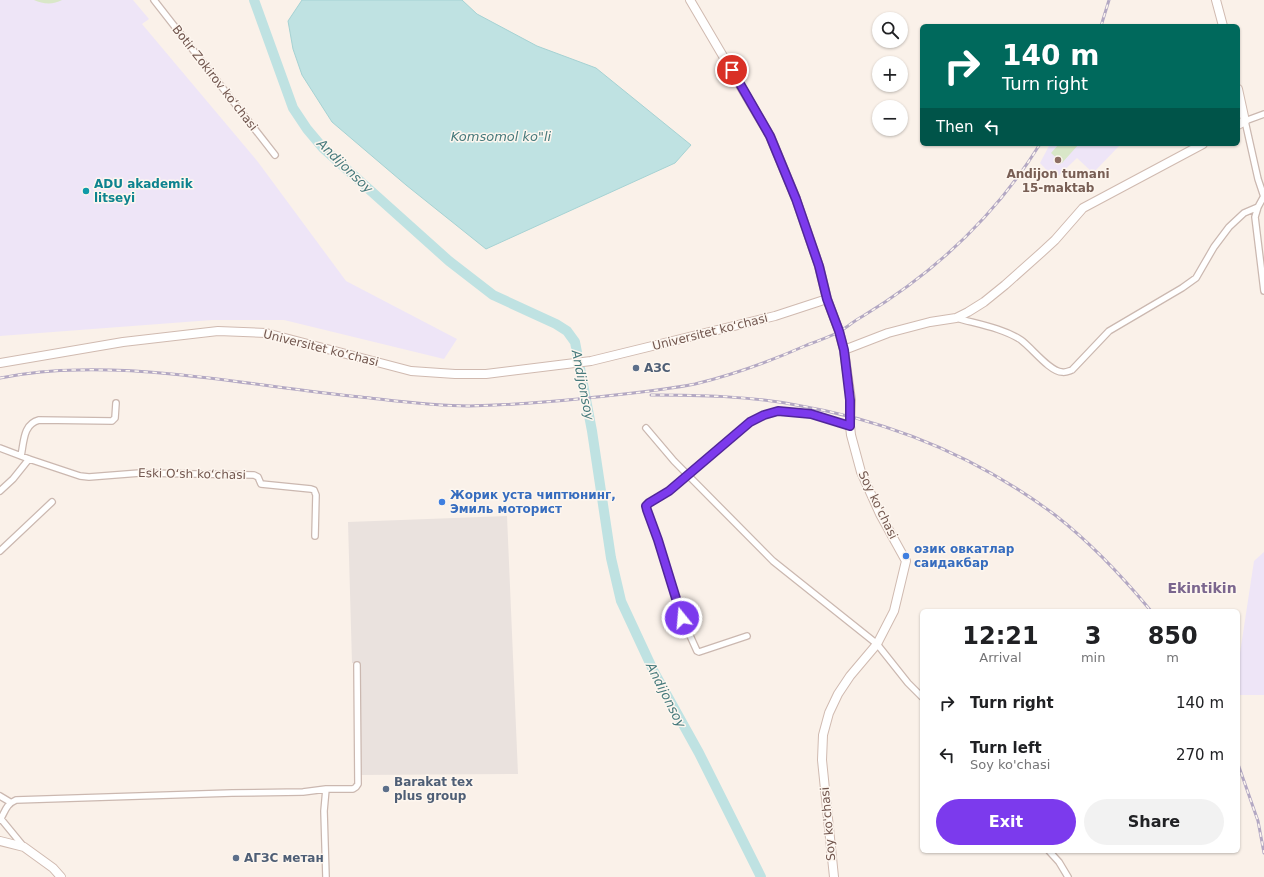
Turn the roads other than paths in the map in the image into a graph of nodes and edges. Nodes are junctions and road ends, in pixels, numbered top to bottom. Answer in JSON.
{"nodes":[{"id":1,"x":154,"y":0,"type":"edge"},
{"id":2,"x":690,"y":0,"type":"edge"},
{"id":3,"x":1216,"y":0,"type":"edge"},
{"id":4,"x":1222,"y":24,"type":"edge"},
{"id":5,"x":1240,"y":106,"type":"edge"},
{"id":6,"x":1264,"y":114,"type":"edge"},
{"id":7,"x":1242,"y":123,"type":"edge"},
{"id":8,"x":1199,"y":146,"type":"edge"},
{"id":9,"x":275,"y":155,"type":"dead end"},
{"id":10,"x":1264,"y":197,"type":"edge"},
{"id":11,"x":1258,"y":207,"type":"junction"},
{"id":12,"x":1264,"y":291,"type":"edge"},
{"id":13,"x":827,"y":299,"type":"junction"},
{"id":14,"x":956,"y":318,"type":"junction"},
{"id":15,"x":844,"y":350,"type":"junction"},
{"id":16,"x":0,"y":363,"type":"edge"},
{"id":17,"x":116,"y":403,"type":"dead end"},
{"id":18,"x":850,"y":426,"type":"junction"},
{"id":19,"x":646,"y":428,"type":"dead end"},
{"id":20,"x":0,"y":448,"type":"edge"},
{"id":21,"x":21,"y":456,"type":"junction"},
{"id":22,"x":29,"y":459,"type":"junction"},
{"id":23,"x":687,"y":475,"type":"junction"},
{"id":24,"x":0,"y":491,"type":"edge"},
{"id":25,"x":52,"y":502,"type":"dead end"},
{"id":26,"x":315,"y":536,"type":"dead end"},
{"id":27,"x":0,"y":551,"type":"edge"},
{"id":28,"x":747,"y":636,"type":"dead end"},
{"id":29,"x":877,"y":644,"type":"junction"},
{"id":30,"x":357,"y":665,"type":"dead end"},
{"id":31,"x":920,"y":695,"type":"edge"},
{"id":32,"x":326,"y":789,"type":"junction"},
{"id":33,"x":0,"y":796,"type":"edge"},
{"id":34,"x":10,"y":802,"type":"junction"},
{"id":35,"x":1,"y":819,"type":"edge"},
{"id":36,"x":0,"y":841,"type":"edge"},
{"id":37,"x":24,"y":847,"type":"junction"},
{"id":38,"x":1051,"y":853,"type":"edge"},
{"id":39,"x":61,"y":877,"type":"edge"},
{"id":40,"x":326,"y":877,"type":"edge"},
{"id":41,"x":834,"y":877,"type":"edge"},
{"id":42,"x":1068,"y":877,"type":"edge"}],
"edges":[{"from":1,"to":9,"type":"street","name":"Botir Zokirov koʻchasi"},
{"from":2,"to":13,"type":"main road","name":"Soy ko'chasi"},
{"from":3,"to":4,"type":"main road"},
{"from":5,"to":7,"type":"main road"},
{"from":6,"to":7,"type":"street"},
{"from":7,"to":10,"type":"street"},
{"from":8,"to":14,"type":"main road"},
{"from":10,"to":11,"type":"street"},
{"from":11,"to":12,"type":"street"},
{"from":11,"to":14,"type":"street"},
{"from":13,"to":15,"type":"main road","name":"Soy ko'chasi"},
{"from":13,"to":16,"type":"main road","name":"Universitet kо‘chasi"},
{"from":14,"to":15,"type":"main road"},
{"from":15,"to":18,"type":"main road","name":"Soy ko'chasi"},
{"from":17,"to":21,"type":"street"},
{"from":18,"to":23,"type":"street"},
{"from":18,"to":29,"type":"main road","name":"Soy ko'chasi"},
{"from":19,"to":23,"type":"street"},
{"from":20,"to":21,"type":"street","name":"Eski Oʻsh koʻchasi"},
{"from":21,"to":22,"type":"street","name":"Eski Oʻsh koʻchasi"},
{"from":22,"to":24,"type":"street"},
{"from":22,"to":26,"type":"street","name":"Eski Oʻsh koʻchasi"},
{"from":23,"to":28,"type":"street"},
{"from":23,"to":29,"type":"street"},
{"from":25,"to":27,"type":"street"},
{"from":29,"to":31,"type":"street"},
{"from":29,"to":41,"type":"main road","name":"Soy ko'chasi"},
{"from":30,"to":32,"type":"street"},
{"from":32,"to":34,"type":"street"},
{"from":32,"to":40,"type":"street"},
{"from":33,"to":34,"type":"street"},
{"from":34,"to":35,"type":"street"},
{"from":35,"to":37,"type":"street"},
{"from":36,"to":37,"type":"main road"},
{"from":37,"to":39,"type":"main road"},
{"from":38,"to":42,"type":"street"}]}
